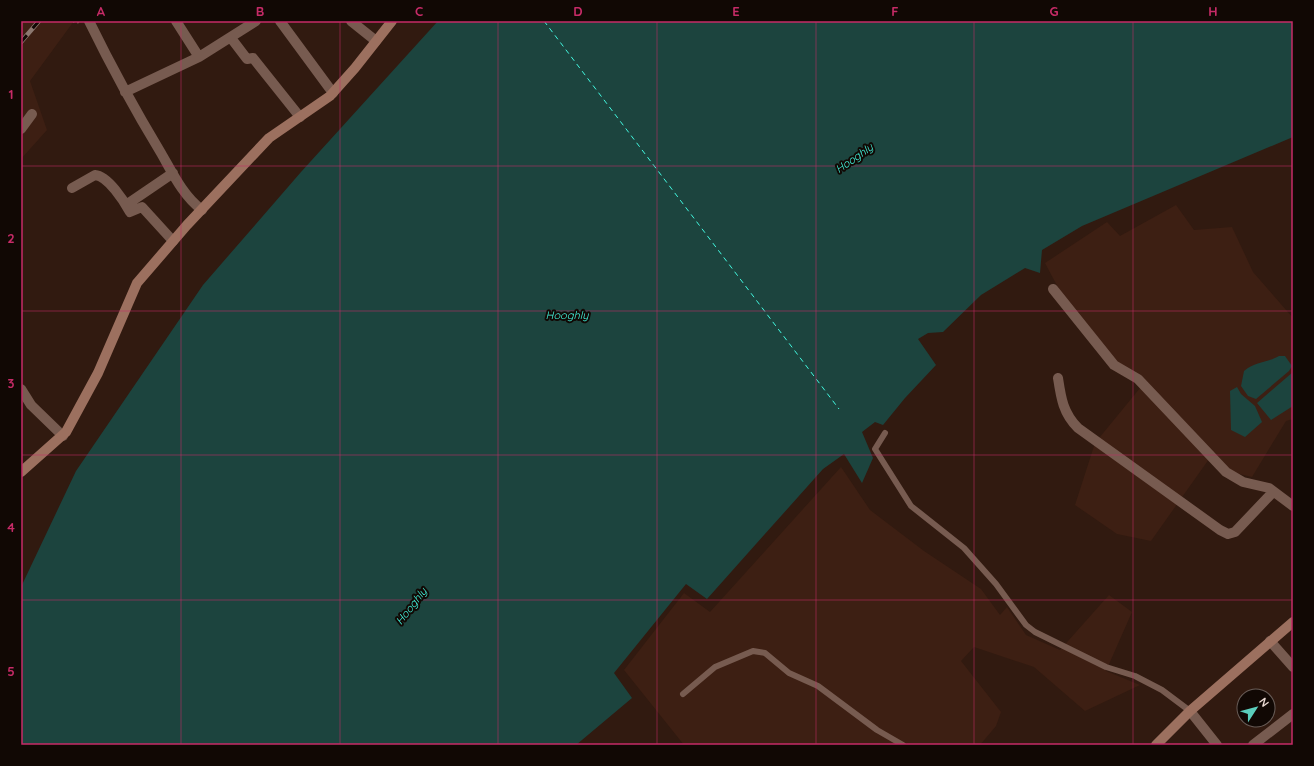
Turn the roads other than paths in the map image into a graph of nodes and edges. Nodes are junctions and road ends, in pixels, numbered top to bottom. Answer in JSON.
{"nodes":[{"id":1,"x":89,"y":21,"type":"edge"},
{"id":2,"x":176,"y":21,"type":"edge"},
{"id":3,"x":256,"y":21,"type":"edge"},
{"id":4,"x":280,"y":21,"type":"edge"},
{"id":5,"x":351,"y":21,"type":"edge"},
{"id":6,"x":392,"y":21,"type":"edge"},
{"id":7,"x":231,"y":38,"type":"junction"},
{"id":8,"x":376,"y":41,"type":"junction"},
{"id":9,"x":199,"y":57,"type":"junction"},
{"id":10,"x":126,"y":92,"type":"junction"},
{"id":11,"x":333,"y":93,"type":"junction"},
{"id":12,"x":32,"y":114,"type":"dead end"},
{"id":13,"x":300,"y":117,"type":"junction"},
{"id":14,"x":21,"y":130,"type":"edge"},
{"id":15,"x":173,"y":173,"type":"junction"},
{"id":16,"x":72,"y":188,"type":"dead end"},
{"id":17,"x":126,"y":205,"type":"junction"},
{"id":18,"x":202,"y":210,"type":"junction"},
{"id":19,"x":173,"y":241,"type":"junction"},
{"id":20,"x":1053,"y":290,"type":"dead end"},
{"id":21,"x":1058,"y":378,"type":"dead end"},
{"id":22,"x":21,"y":390,"type":"edge"},
{"id":23,"x":885,"y":433,"type":"dead end"},
{"id":24,"x":63,"y":436,"type":"junction"},
{"id":25,"x":21,"y":472,"type":"edge"},
{"id":26,"x":1273,"y":492,"type":"junction"},
{"id":27,"x":1293,"y":506,"type":"edge"},
{"id":28,"x":1293,"y":622,"type":"edge"},
{"id":29,"x":1270,"y":641,"type":"junction"},
{"id":30,"x":1293,"y":667,"type":"edge"},
{"id":31,"x":682,"y":694,"type":"dead end"},
{"id":32,"x":1190,"y":711,"type":"junction"},
{"id":33,"x":1293,"y":714,"type":"edge"},
{"id":34,"x":902,"y":745,"type":"edge"},
{"id":35,"x":1156,"y":745,"type":"edge"},
{"id":36,"x":1217,"y":745,"type":"edge"},
{"id":37,"x":1253,"y":745,"type":"edge"}],
"edges":[{"from":1,"to":10,"type":"street"},
{"from":2,"to":9,"type":"street"},
{"from":3,"to":7,"type":"street"},
{"from":4,"to":11,"type":"street"},
{"from":5,"to":8,"type":"street"},
{"from":6,"to":8,"type":"street"},
{"from":7,"to":9,"type":"street"},
{"from":7,"to":13,"type":"street"},
{"from":8,"to":11,"type":"street"},
{"from":9,"to":10,"type":"street"},
{"from":10,"to":15,"type":"street"},
{"from":11,"to":13,"type":"street"},
{"from":12,"to":14,"type":"street"},
{"from":13,"to":18,"type":"street"},
{"from":15,"to":17,"type":"street"},
{"from":15,"to":18,"type":"street"},
{"from":16,"to":17,"type":"street"},
{"from":17,"to":19,"type":"street"},
{"from":18,"to":19,"type":"street"},
{"from":19,"to":24,"type":"street"},
{"from":20,"to":26,"type":"street"},
{"from":21,"to":26,"type":"street"},
{"from":22,"to":24,"type":"street"},
{"from":23,"to":32,"type":"lane"},
{"from":24,"to":25,"type":"street"},
{"from":26,"to":27,"type":"street"},
{"from":28,"to":29,"type":"street"},
{"from":29,"to":30,"type":"street"},
{"from":29,"to":32,"type":"street"},
{"from":31,"to":34,"type":"lane"},
{"from":32,"to":35,"type":"street"},
{"from":32,"to":36,"type":"street"},
{"from":33,"to":37,"type":"street"}]}
